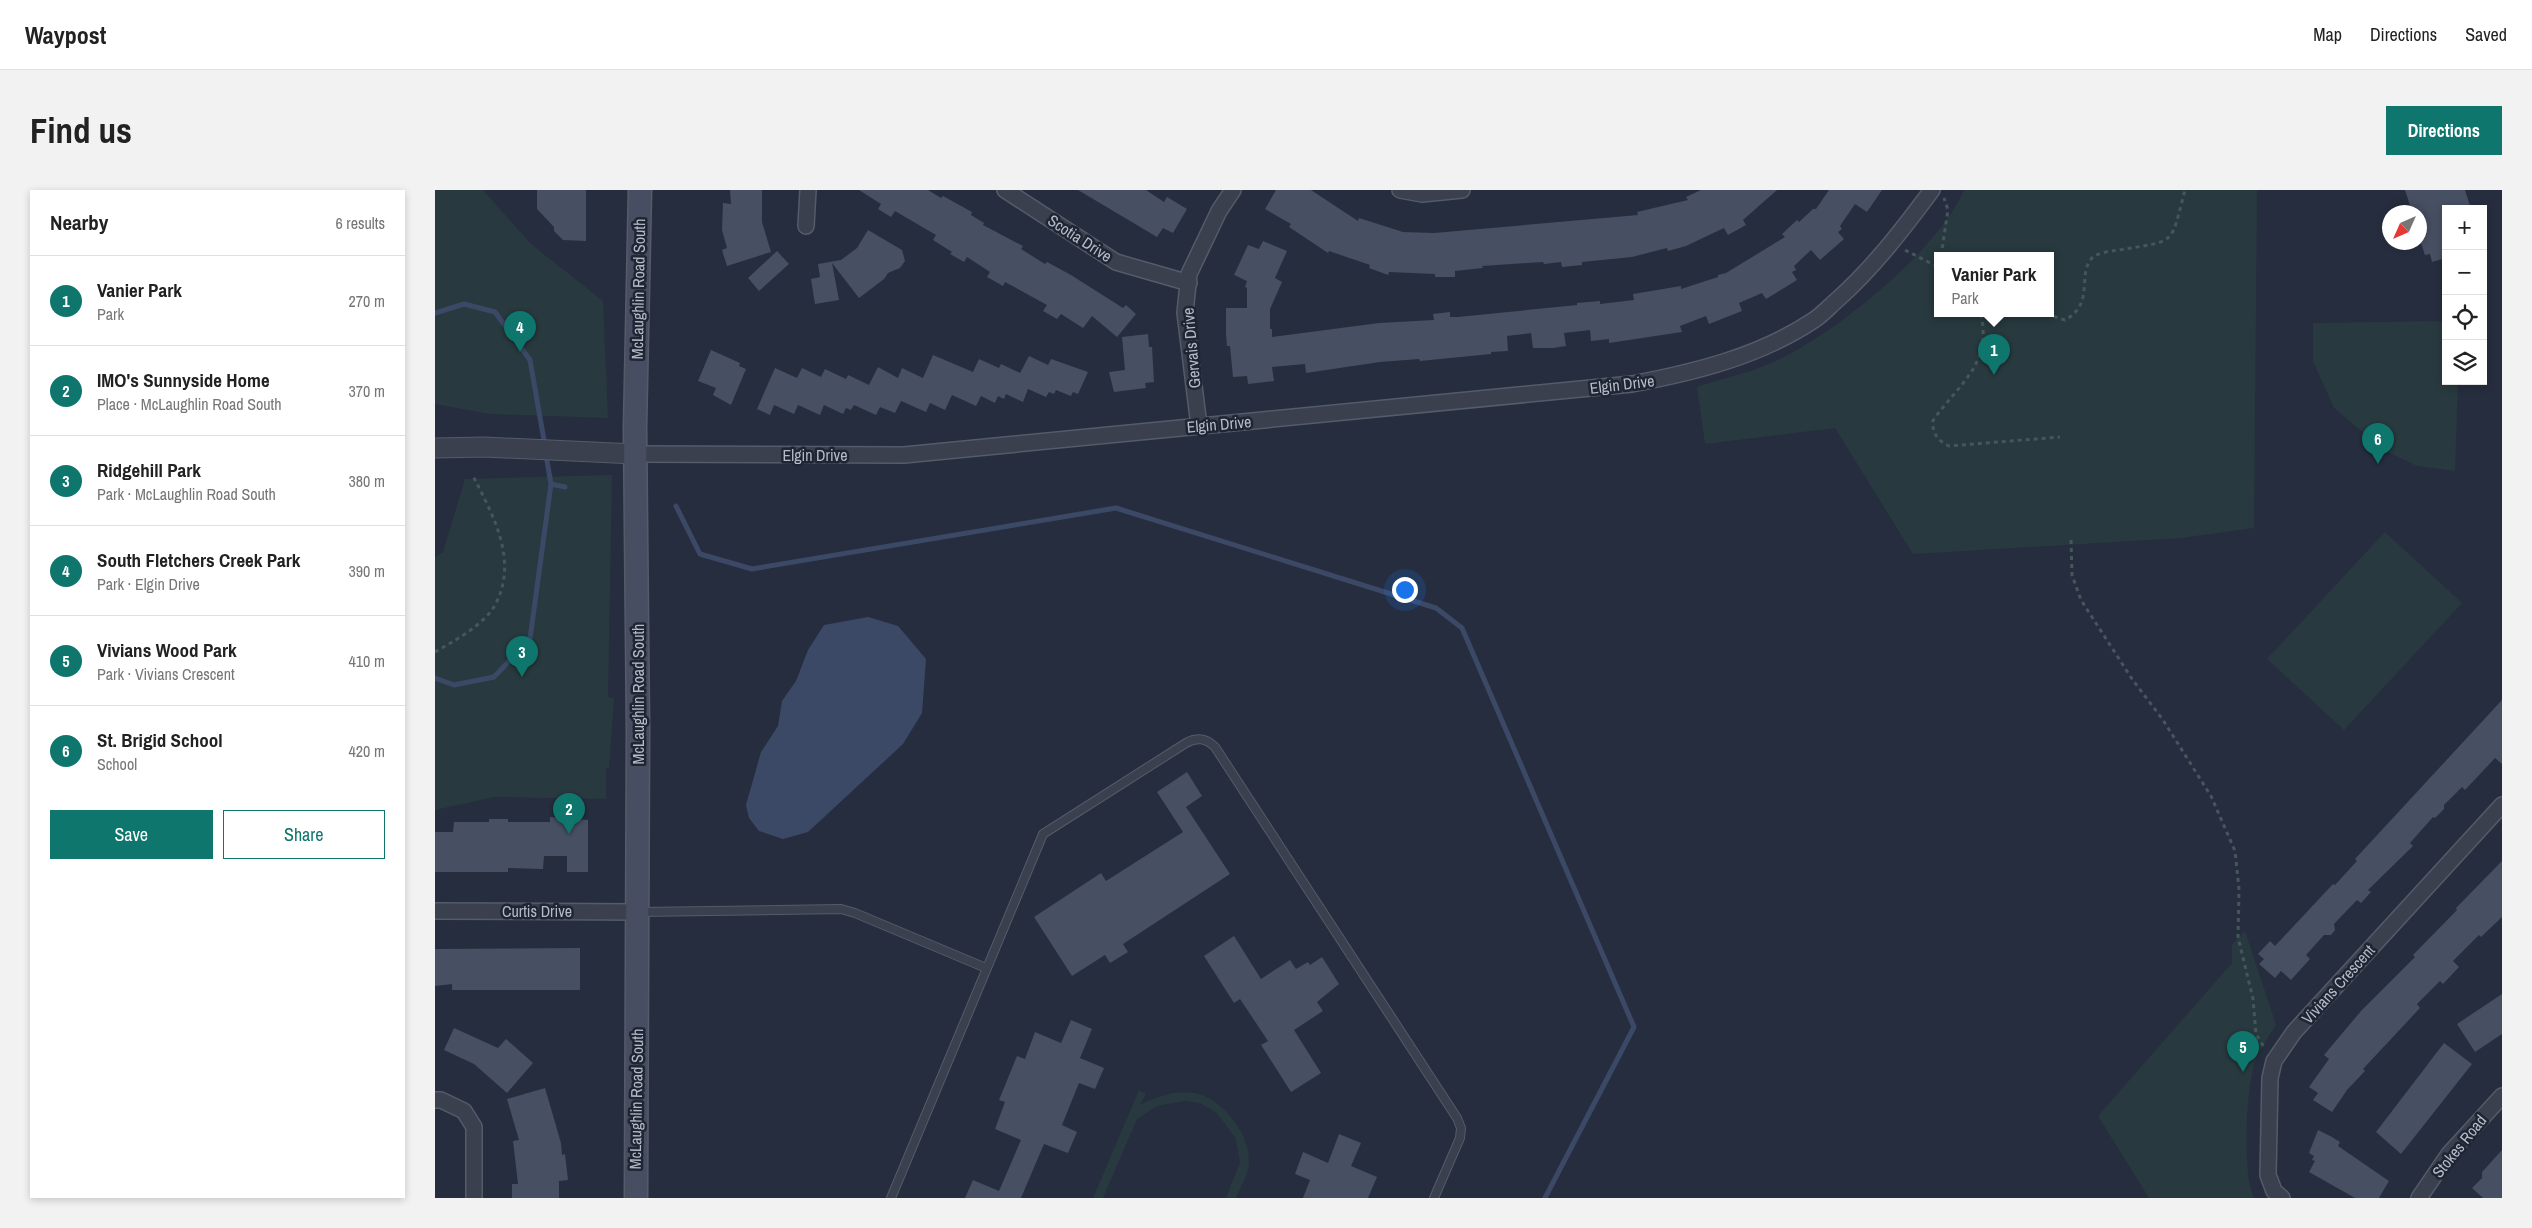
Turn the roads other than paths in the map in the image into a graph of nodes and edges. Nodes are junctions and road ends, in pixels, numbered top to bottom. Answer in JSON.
{"nodes":[{"id":1,"x":640,"y":190,"type":"edge"},
{"id":2,"x":808,"y":190,"type":"edge"},
{"id":3,"x":1005,"y":190,"type":"edge"},
{"id":4,"x":1233,"y":190,"type":"edge"},
{"id":5,"x":1401,"y":190,"type":"edge"},
{"id":6,"x":1461,"y":190,"type":"edge"},
{"id":7,"x":1931,"y":190,"type":"edge"},
{"id":8,"x":806,"y":226,"type":"dead end"},
{"id":9,"x":1189,"y":283,"type":"junction"},
{"id":10,"x":1199,"y":426,"type":"junction"},
{"id":11,"x":435,"y":448,"type":"edge"},
{"id":12,"x":635,"y":454,"type":"junction"},
{"id":13,"x":2502,"y":805,"type":"edge"},
{"id":14,"x":435,"y":911,"type":"edge"},
{"id":15,"x":638,"y":912,"type":"junction"},
{"id":16,"x":986,"y":968,"type":"junction"},
{"id":17,"x":2502,"y":1096,"type":"edge"},
{"id":18,"x":435,"y":1100,"type":"edge"},
{"id":19,"x":474,"y":1198,"type":"edge"},
{"id":20,"x":635,"y":1198,"type":"edge"},
{"id":21,"x":891,"y":1198,"type":"edge"},
{"id":22,"x":1434,"y":1198,"type":"edge"},
{"id":23,"x":2282,"y":1198,"type":"edge"},
{"id":24,"x":2419,"y":1198,"type":"edge"}],
"edges":[{"from":1,"to":12,"type":"main road","name":"McLaughlin Road South"},
{"from":2,"to":8,"type":"street"},
{"from":3,"to":9,"type":"street","name":"Scotia Drive"},
{"from":4,"to":9,"type":"street","name":"Gervais Drive"},
{"from":5,"to":6,"type":"street"},
{"from":7,"to":10,"type":"street","name":"Elgin Drive"},
{"from":9,"to":10,"type":"street","name":"Gervais Drive"},
{"from":10,"to":12,"type":"street","name":"Elgin Drive"},
{"from":11,"to":12,"type":"street","name":"Elgin Drive"},
{"from":12,"to":15,"type":"main road","name":"McLaughlin Road South"},
{"from":13,"to":23,"type":"street","name":"Vivians Crescent"},
{"from":14,"to":15,"type":"street","name":"Curtis Drive"},
{"from":15,"to":16,"type":"lane"},
{"from":15,"to":20,"type":"main road","name":"McLaughlin Road South"},
{"from":16,"to":21,"type":"lane"},
{"from":16,"to":22,"type":"lane"},
{"from":17,"to":24,"type":"street","name":"Stokes Road"},
{"from":18,"to":19,"type":"street"}]}
